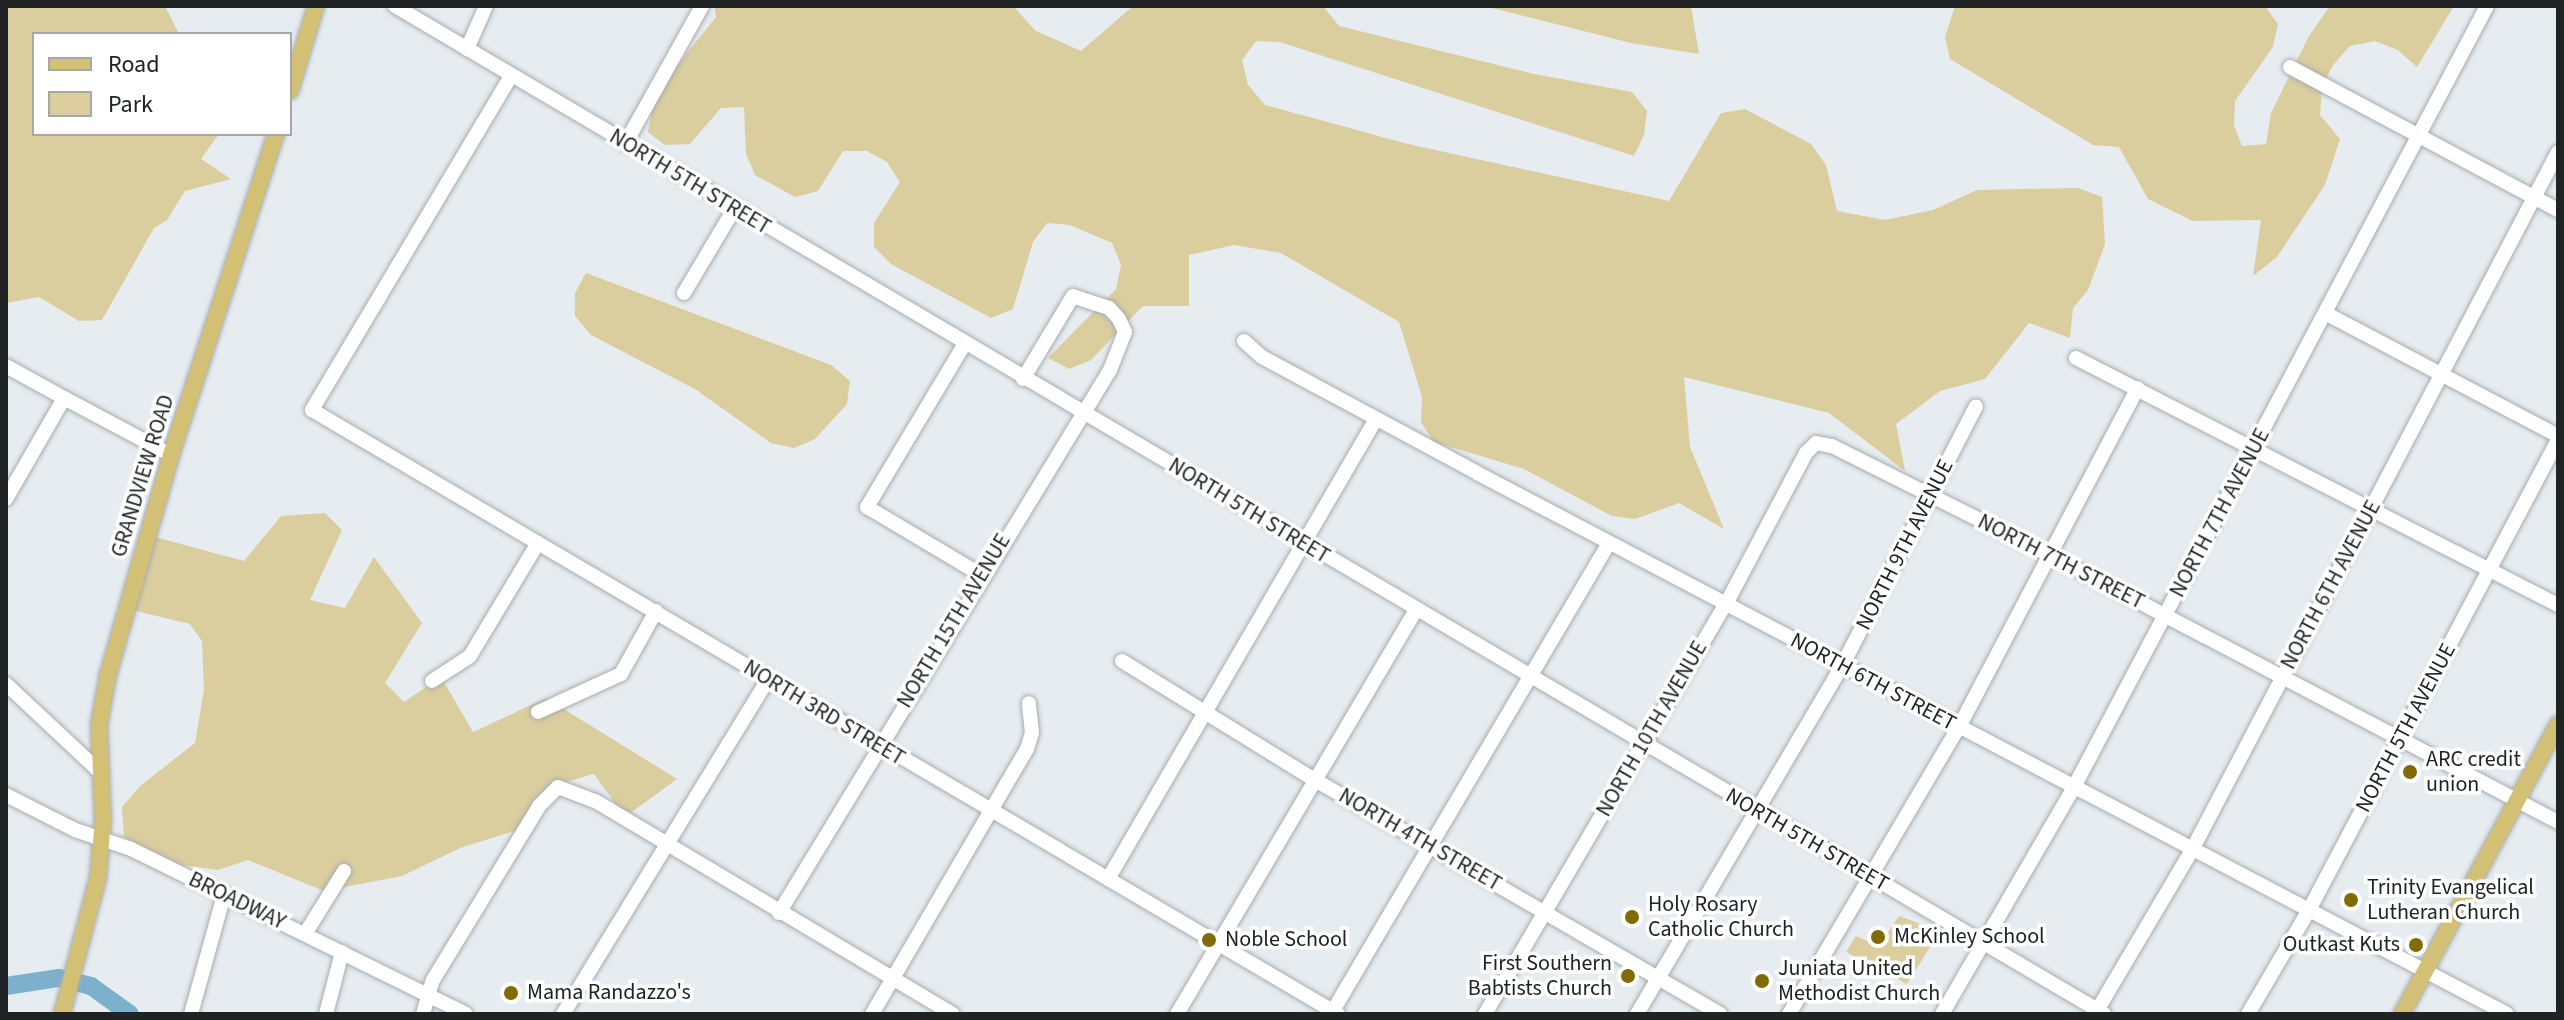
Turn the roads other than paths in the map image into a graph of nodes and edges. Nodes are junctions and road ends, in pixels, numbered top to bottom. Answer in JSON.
{"nodes":[{"id":1,"x":316,"y":6,"type":"edge"},
{"id":2,"x":395,"y":6,"type":"edge"},
{"id":3,"x":486,"y":6,"type":"edge"},
{"id":4,"x":702,"y":6,"type":"edge"},
{"id":5,"x":2487,"y":6,"type":"edge"},
{"id":6,"x":467,"y":49,"type":"junction"},
{"id":7,"x":2290,"y":67,"type":"dead end"},
{"id":8,"x":511,"y":76,"type":"junction"},
{"id":9,"x":292,"y":84,"type":"edge"},
{"id":10,"x":275,"y":136,"type":"edge"},
{"id":11,"x":2418,"y":137,"type":"junction"},
{"id":12,"x":625,"y":144,"type":"junction"},
{"id":13,"x":2558,"y":152,"type":"edge"},
{"id":14,"x":2533,"y":197,"type":"junction"},
{"id":15,"x":734,"y":209,"type":"junction"},
{"id":16,"x":2558,"y":210,"type":"edge"},
{"id":17,"x":684,"y":293,"type":"dead end"},
{"id":18,"x":2325,"y":313,"type":"junction"},
{"id":19,"x":1244,"y":341,"type":"dead end"},
{"id":20,"x":964,"y":345,"type":"junction"},
{"id":21,"x":2076,"y":358,"type":"dead end"},
{"id":22,"x":6,"y":366,"type":"edge"},
{"id":23,"x":2442,"y":374,"type":"junction"},
{"id":24,"x":1023,"y":379,"type":"junction"},
{"id":25,"x":2138,"y":388,"type":"junction"},
{"id":26,"x":64,"y":398,"type":"junction"},
{"id":27,"x":1976,"y":406,"type":"dead end"},
{"id":28,"x":1080,"y":412,"type":"junction"},
{"id":29,"x":1376,"y":419,"type":"junction"},
{"id":30,"x":2558,"y":438,"type":"edge"},
{"id":31,"x":1816,"y":443,"type":"joint"},
{"id":32,"x":2255,"y":447,"type":"junction"},
{"id":33,"x":171,"y":455,"type":"junction"},
{"id":34,"x":1931,"y":496,"type":"junction"},
{"id":35,"x":6,"y":499,"type":"edge"},
{"id":36,"x":2372,"y":508,"type":"junction"},
{"id":37,"x":1302,"y":542,"type":"junction"},
{"id":38,"x":538,"y":543,"type":"junction"},
{"id":39,"x":1609,"y":543,"type":"junction"},
{"id":40,"x":2048,"y":554,"type":"junction"},
{"id":41,"x":2489,"y":571,"type":"junction"},
{"id":42,"x":981,"y":575,"type":"junction"},
{"id":43,"x":1726,"y":604,"type":"junction"},
{"id":44,"x":2558,"y":605,"type":"edge"},
{"id":45,"x":656,"y":611,"type":"junction"},
{"id":46,"x":1415,"y":611,"type":"junction"},
{"id":47,"x":2165,"y":617,"type":"junction"},
{"id":48,"x":1122,"y":661,"type":"dead end"},
{"id":49,"x":1842,"y":666,"type":"junction"},
{"id":50,"x":1530,"y":677,"type":"junction"},
{"id":51,"x":2282,"y":678,"type":"junction"},
{"id":52,"x":768,"y":679,"type":"junction"},
{"id":53,"x":432,"y":681,"type":"dead end"},
{"id":54,"x":6,"y":684,"type":"edge"},
{"id":55,"x":1029,"y":703,"type":"dead end"},
{"id":56,"x":1204,"y":709,"type":"junction"},
{"id":57,"x":538,"y":712,"type":"dead end"},
{"id":58,"x":2558,"y":724,"type":"edge"},
{"id":59,"x":1959,"y":727,"type":"junction"},
{"id":60,"x":2400,"y":740,"type":"junction"},
{"id":61,"x":1643,"y":743,"type":"junction"},
{"id":62,"x":879,"y":746,"type":"junction"},
{"id":63,"x":98,"y":770,"type":"junction"},
{"id":64,"x":1315,"y":780,"type":"junction"},
{"id":65,"x":2074,"y":787,"type":"junction"},
{"id":66,"x":6,"y":795,"type":"edge"},
{"id":67,"x":2515,"y":800,"type":"junction"},
{"id":68,"x":1757,"y":811,"type":"junction"},
{"id":69,"x":991,"y":812,"type":"junction"},
{"id":70,"x":2558,"y":822,"type":"edge"},
{"id":71,"x":102,"y":839,"type":"junction"},
{"id":72,"x":1430,"y":844,"type":"junction"},
{"id":73,"x":666,"y":845,"type":"junction"},
{"id":74,"x":2192,"y":850,"type":"junction"},
{"id":75,"x":344,"y":871,"type":"dead end"},
{"id":76,"x":1870,"y":877,"type":"junction"},
{"id":77,"x":1108,"y":879,"type":"junction"},
{"id":78,"x":224,"y":895,"type":"junction"},
{"id":79,"x":2309,"y":910,"type":"junction"},
{"id":80,"x":1545,"y":911,"type":"junction"},
{"id":81,"x":779,"y":913,"type":"junction"},
{"id":82,"x":305,"y":934,"type":"junction"},
{"id":83,"x":1984,"y":943,"type":"junction"},
{"id":84,"x":1218,"y":944,"type":"junction"},
{"id":85,"x":342,"y":952,"type":"junction"},
{"id":86,"x":2426,"y":972,"type":"junction"},
{"id":87,"x":893,"y":978,"type":"junction"},
{"id":88,"x":1657,"y":979,"type":"junction"},
{"id":89,"x":428,"y":995,"type":"junction"},
{"id":90,"x":1334,"y":1013,"type":"edge"},
{"id":91,"x":2099,"y":1013,"type":"edge"},
{"id":92,"x":62,"y":1014,"type":"edge"},
{"id":93,"x":191,"y":1014,"type":"edge"},
{"id":94,"x":326,"y":1014,"type":"edge"},
{"id":95,"x":423,"y":1014,"type":"edge"},
{"id":96,"x":466,"y":1014,"type":"edge"},
{"id":97,"x":563,"y":1014,"type":"edge"},
{"id":98,"x":872,"y":1014,"type":"edge"},
{"id":99,"x":953,"y":1014,"type":"edge"},
{"id":100,"x":1177,"y":1014,"type":"edge"},
{"id":101,"x":1485,"y":1014,"type":"edge"},
{"id":102,"x":1637,"y":1014,"type":"edge"},
{"id":103,"x":1720,"y":1014,"type":"edge"},
{"id":104,"x":1789,"y":1014,"type":"edge"},
{"id":105,"x":1942,"y":1014,"type":"edge"},
{"id":106,"x":2248,"y":1014,"type":"edge"},
{"id":107,"x":2402,"y":1014,"type":"edge"},
{"id":108,"x":2507,"y":1014,"type":"edge"}],
"edges":[{"from":1,"to":9,"type":"main road"},
{"from":2,"to":6,"type":"street","name":"NORTH 5TH STREET"},
{"from":3,"to":6,"type":"street"},
{"from":4,"to":12,"type":"street"},
{"from":5,"to":11,"type":"street","name":"NORTH 7TH AVENUE"},
{"from":6,"to":8,"type":"street","name":"NORTH 5TH STREET"},
{"from":7,"to":11,"type":"street"},
{"from":8,"to":12,"type":"street","name":"NORTH 5TH STREET"},
{"from":8,"to":38,"type":"street","name":"NORTH 3RD STREET"},
{"from":10,"to":33,"type":"main road","name":"GRANDVIEW ROAD"},
{"from":11,"to":14,"type":"street"},
{"from":11,"to":18,"type":"street","name":"NORTH 7TH AVENUE"},
{"from":12,"to":15,"type":"street","name":"NORTH 5TH STREET"},
{"from":13,"to":14,"type":"street","name":"NORTH 6TH AVENUE"},
{"from":14,"to":16,"type":"street"},
{"from":14,"to":23,"type":"street","name":"NORTH 6TH AVENUE"},
{"from":15,"to":17,"type":"street"},
{"from":15,"to":20,"type":"street","name":"NORTH 5TH STREET"},
{"from":18,"to":23,"type":"street"},
{"from":18,"to":32,"type":"street","name":"NORTH 7TH AVENUE"},
{"from":19,"to":29,"type":"street","name":"NORTH 6TH STREET"},
{"from":20,"to":24,"type":"street","name":"NORTH 5TH STREET"},
{"from":20,"to":42,"type":"street"},
{"from":21,"to":25,"type":"street"},
{"from":22,"to":26,"type":"street"},
{"from":23,"to":30,"type":"street"},
{"from":23,"to":36,"type":"street","name":"NORTH 6TH AVENUE"},
{"from":24,"to":28,"type":"street","name":"NORTH 5TH STREET"},
{"from":24,"to":28,"type":"street","name":"NORTH 15TH AVENUE"},
{"from":25,"to":32,"type":"street"},
{"from":25,"to":40,"type":"street"},
{"from":26,"to":33,"type":"street"},
{"from":26,"to":35,"type":"street"},
{"from":27,"to":34,"type":"street","name":"NORTH 9TH AVENUE"},
{"from":28,"to":37,"type":"street","name":"NORTH 5TH STREET"},
{"from":28,"to":42,"type":"street","name":"NORTH 15TH AVENUE"},
{"from":29,"to":37,"type":"street"},
{"from":29,"to":39,"type":"street","name":"NORTH 6TH STREET"},
{"from":30,"to":41,"type":"street","name":"NORTH 5TH AVENUE"},
{"from":31,"to":34,"type":"street","name":"NORTH 7TH STREET"},
{"from":31,"to":43,"type":"street","name":"NORTH 10TH AVENUE"},
{"from":32,"to":36,"type":"street"},
{"from":32,"to":47,"type":"street","name":"NORTH 7TH AVENUE"},
{"from":33,"to":63,"type":"main road","name":"GRANDVIEW ROAD"},
{"from":34,"to":40,"type":"street","name":"NORTH 7TH STREET"},
{"from":34,"to":49,"type":"street","name":"NORTH 9TH AVENUE"},
{"from":36,"to":41,"type":"street"},
{"from":36,"to":51,"type":"street","name":"NORTH 6TH AVENUE"},
{"from":37,"to":46,"type":"street","name":"NORTH 5TH STREET"},
{"from":37,"to":56,"type":"street"},
{"from":38,"to":45,"type":"street","name":"NORTH 3RD STREET"},
{"from":38,"to":53,"type":"street"},
{"from":39,"to":43,"type":"street","name":"NORTH 6TH STREET"},
{"from":39,"to":50,"type":"street"},
{"from":40,"to":47,"type":"street","name":"NORTH 7TH STREET"},
{"from":40,"to":59,"type":"street"},
{"from":41,"to":44,"type":"street"},
{"from":41,"to":60,"type":"street","name":"NORTH 5TH AVENUE"},
{"from":42,"to":62,"type":"street","name":"NORTH 15TH AVENUE"},
{"from":43,"to":49,"type":"street","name":"NORTH 6TH STREET"},
{"from":43,"to":61,"type":"street","name":"NORTH 10TH AVENUE"},
{"from":45,"to":52,"type":"street","name":"NORTH 3RD STREET"},
{"from":45,"to":57,"type":"street"},
{"from":46,"to":50,"type":"street","name":"NORTH 5TH STREET"},
{"from":46,"to":64,"type":"street"},
{"from":47,"to":51,"type":"street","name":"NORTH 7TH STREET"},
{"from":47,"to":65,"type":"street","name":"NORTH 7TH AVENUE"},
{"from":48,"to":56,"type":"street","name":"NORTH 4TH STREET"},
{"from":49,"to":59,"type":"street","name":"NORTH 6TH STREET"},
{"from":49,"to":68,"type":"street","name":"NORTH 9TH AVENUE"},
{"from":50,"to":61,"type":"street","name":"NORTH 5TH STREET"},
{"from":50,"to":72,"type":"street"},
{"from":51,"to":60,"type":"street","name":"NORTH 7TH STREET"},
{"from":51,"to":74,"type":"street","name":"NORTH 6TH AVENUE"},
{"from":52,"to":62,"type":"street","name":"NORTH 3RD STREET"},
{"from":52,"to":73,"type":"street"},
{"from":54,"to":63,"type":"street"},
{"from":55,"to":69,"type":"street"},
{"from":56,"to":64,"type":"street","name":"NORTH 4TH STREET"},
{"from":56,"to":77,"type":"street"},
{"from":58,"to":67,"type":"main road"},
{"from":59,"to":65,"type":"street","name":"NORTH 6TH STREET"},
{"from":59,"to":76,"type":"street"},
{"from":60,"to":67,"type":"street","name":"NORTH 7TH STREET"},
{"from":60,"to":79,"type":"street","name":"NORTH 5TH AVENUE"},
{"from":61,"to":68,"type":"street","name":"NORTH 5TH STREET"},
{"from":61,"to":80,"type":"street","name":"NORTH 10TH AVENUE"},
{"from":62,"to":69,"type":"street","name":"NORTH 3RD STREET"},
{"from":62,"to":81,"type":"street","name":"NORTH 15TH AVENUE"},
{"from":63,"to":71,"type":"main road","name":"GRANDVIEW ROAD"},
{"from":64,"to":72,"type":"street","name":"NORTH 4TH STREET"},
{"from":64,"to":84,"type":"street"},
{"from":65,"to":74,"type":"street","name":"NORTH 6TH STREET"},
{"from":65,"to":83,"type":"street","name":"NORTH 7TH AVENUE"},
{"from":66,"to":71,"type":"street","name":"BROADWAY"},
{"from":67,"to":70,"type":"street","name":"NORTH 7TH STREET"},
{"from":67,"to":86,"type":"main road"},
{"from":68,"to":76,"type":"street","name":"NORTH 5TH STREET"},
{"from":68,"to":88,"type":"street","name":"NORTH 9TH AVENUE"},
{"from":69,"to":77,"type":"street","name":"NORTH 3RD STREET"},
{"from":69,"to":87,"type":"street"},
{"from":71,"to":78,"type":"street","name":"BROADWAY"},
{"from":71,"to":92,"type":"main road","name":"GRANDVIEW ROAD"},
{"from":72,"to":80,"type":"street","name":"NORTH 4TH STREET"},
{"from":72,"to":90,"type":"street"},
{"from":73,"to":81,"type":"street"},
{"from":73,"to":89,"type":"street"},
{"from":73,"to":97,"type":"street"},
{"from":74,"to":79,"type":"street","name":"NORTH 6TH STREET"},
{"from":74,"to":91,"type":"street","name":"NORTH 6TH AVENUE"},
{"from":75,"to":82,"type":"street"},
{"from":76,"to":83,"type":"street","name":"NORTH 5TH STREET"},
{"from":76,"to":104,"type":"street"},
{"from":77,"to":84,"type":"street","name":"NORTH 3RD STREET"},
{"from":78,"to":82,"type":"street","name":"BROADWAY"},
{"from":78,"to":93,"type":"street"},
{"from":79,"to":86,"type":"street","name":"NORTH 6TH STREET"},
{"from":79,"to":106,"type":"street","name":"NORTH 5TH AVENUE"},
{"from":80,"to":88,"type":"street","name":"NORTH 4TH STREET"},
{"from":80,"to":101,"type":"street","name":"NORTH 10TH AVENUE"},
{"from":81,"to":87,"type":"street"},
{"from":82,"to":85,"type":"street","name":"BROADWAY"},
{"from":83,"to":91,"type":"street","name":"NORTH 5TH STREET"},
{"from":83,"to":105,"type":"street","name":"NORTH 7TH AVENUE"},
{"from":84,"to":90,"type":"street","name":"NORTH 3RD STREET"},
{"from":84,"to":100,"type":"street"},
{"from":85,"to":89,"type":"street","name":"BROADWAY"},
{"from":85,"to":94,"type":"street"},
{"from":86,"to":107,"type":"main road"},
{"from":86,"to":108,"type":"street","name":"NORTH 6TH STREET"},
{"from":87,"to":98,"type":"street"},
{"from":87,"to":99,"type":"street"},
{"from":88,"to":102,"type":"street","name":"NORTH 9TH AVENUE"},
{"from":88,"to":103,"type":"street","name":"NORTH 4TH STREET"},
{"from":89,"to":95,"type":"street"},
{"from":89,"to":96,"type":"street","name":"BROADWAY"}]}
